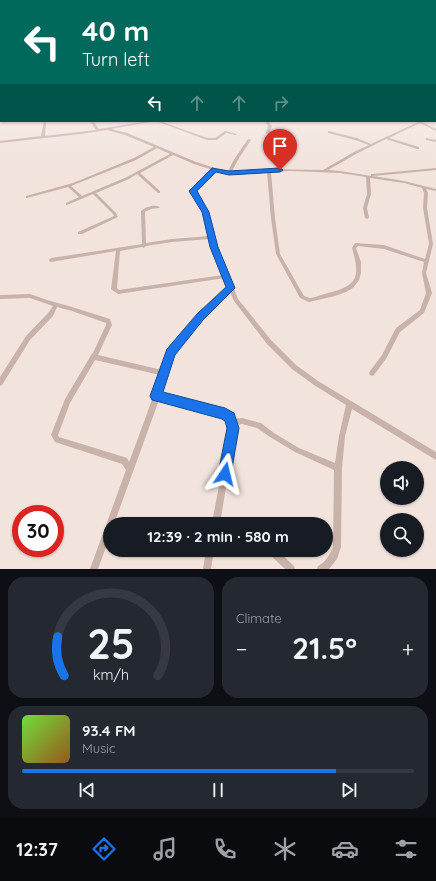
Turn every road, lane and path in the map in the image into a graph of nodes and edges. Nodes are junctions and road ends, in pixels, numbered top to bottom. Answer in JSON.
{"nodes":[{"id":1,"x":45,"y":122,"type":"edge"},
{"id":2,"x":92,"y":122,"type":"edge"},
{"id":3,"x":151,"y":122,"type":"edge"},
{"id":4,"x":159,"y":122,"type":"edge"},
{"id":5,"x":267,"y":122,"type":"edge"},
{"id":6,"x":417,"y":122,"type":"edge"},
{"id":7,"x":421,"y":122,"type":"edge"},
{"id":8,"x":117,"y":129,"type":"junction"},
{"id":9,"x":98,"y":130,"type":"junction"},
{"id":10,"x":436,"y":130,"type":"edge"},
{"id":11,"x":330,"y":132,"type":"dead end"},
{"id":12,"x":268,"y":133,"type":"dead end"},
{"id":13,"x":235,"y":134,"type":"dead end"},
{"id":14,"x":43,"y":137,"type":"junction"},
{"id":15,"x":385,"y":138,"type":"junction"},
{"id":16,"x":427,"y":139,"type":"dead end"},
{"id":17,"x":249,"y":140,"type":"dead end"},
{"id":18,"x":436,"y":141,"type":"edge"},
{"id":19,"x":0,"y":142,"type":"edge"},
{"id":20,"x":370,"y":145,"type":"junction"},
{"id":21,"x":157,"y":147,"type":"junction"},
{"id":22,"x":418,"y":148,"type":"dead end"},
{"id":23,"x":172,"y":154,"type":"junction"},
{"id":24,"x":436,"y":169,"type":"edge"},
{"id":25,"x":215,"y":170,"type":"junction"},
{"id":26,"x":269,"y":170,"type":"junction"},
{"id":27,"x":323,"y":172,"type":"junction"},
{"id":28,"x":138,"y":173,"type":"junction"},
{"id":29,"x":229,"y":173,"type":"junction"},
{"id":30,"x":370,"y":176,"type":"junction"},
{"id":31,"x":68,"y":186,"type":"junction"},
{"id":32,"x":424,"y":187,"type":"junction"},
{"id":33,"x":436,"y":190,"type":"edge"},
{"id":34,"x":159,"y":192,"type":"dead end"},
{"id":35,"x":94,"y":193,"type":"junction"},
{"id":36,"x":27,"y":197,"type":"dead end"},
{"id":37,"x":82,"y":198,"type":"junction"},
{"id":38,"x":67,"y":204,"type":"dead end"},
{"id":39,"x":158,"y":207,"type":"dead end"},
{"id":40,"x":367,"y":218,"type":"dead end"},
{"id":41,"x":80,"y":233,"type":"dead end"},
{"id":42,"x":212,"y":237,"type":"junction"},
{"id":43,"x":144,"y":246,"type":"junction"},
{"id":44,"x":118,"y":250,"type":"junction"},
{"id":45,"x":51,"y":260,"type":"dead end"},
{"id":46,"x":427,"y":261,"type":"junction"},
{"id":47,"x":227,"y":276,"type":"junction"},
{"id":48,"x":231,"y":288,"type":"junction"},
{"id":49,"x":0,"y":297,"type":"edge"},
{"id":50,"x":56,"y":305,"type":"junction"},
{"id":51,"x":93,"y":357,"type":"junction"},
{"id":52,"x":163,"y":373,"type":"junction"},
{"id":53,"x":372,"y":373,"type":"dead end"},
{"id":54,"x":0,"y":383,"type":"edge"},
{"id":55,"x":156,"y":396,"type":"junction"},
{"id":56,"x":350,"y":403,"type":"junction"},
{"id":57,"x":232,"y":422,"type":"junction"},
{"id":58,"x":436,"y":456,"type":"edge"},
{"id":59,"x":134,"y":458,"type":"junction"},
{"id":60,"x":124,"y":462,"type":"junction"},
{"id":61,"x":338,"y":468,"type":"junction"},
{"id":62,"x":130,"y":469,"type":"junction"},
{"id":63,"x":217,"y":517,"type":"edge"},
{"id":64,"x":209,"y":557,"type":"edge"},
{"id":65,"x":278,"y":557,"type":"edge"},
{"id":66,"x":94,"y":569,"type":"edge"},
{"id":67,"x":207,"y":569,"type":"edge"},
{"id":68,"x":291,"y":569,"type":"edge"},
{"id":69,"x":321,"y":569,"type":"edge"}],
"edges":[{"from":1,"to":14,"type":"street"},
{"from":2,"to":9,"type":"street"},
{"from":3,"to":8,"type":"street"},
{"from":4,"to":13,"type":"street"},
{"from":5,"to":12,"type":"street"},
{"from":6,"to":15,"type":"street"},
{"from":7,"to":10,"type":"street"},
{"from":8,"to":9,"type":"street"},
{"from":8,"to":21,"type":"street"},
{"from":9,"to":14,"type":"street"},
{"from":11,"to":20,"type":"street"},
{"from":14,"to":19,"type":"street"},
{"from":15,"to":20,"type":"street"},
{"from":15,"to":22,"type":"street"},
{"from":16,"to":18,"type":"street"},
{"from":17,"to":29,"type":"street"},
{"from":20,"to":27,"type":"street"},
{"from":21,"to":23,"type":"street"},
{"from":21,"to":31,"type":"street"},
{"from":23,"to":25,"type":"street"},
{"from":23,"to":28,"type":"street"},
{"from":24,"to":30,"type":"street"},
{"from":25,"to":29,"type":"street"},
{"from":25,"to":42,"type":"street"},
{"from":26,"to":27,"type":"street"},
{"from":26,"to":29,"type":"street"},
{"from":26,"to":46,"type":"street"},
{"from":27,"to":30,"type":"street"},
{"from":28,"to":34,"type":"street"},
{"from":28,"to":35,"type":"street"},
{"from":30,"to":32,"type":"street"},
{"from":30,"to":40,"type":"street"},
{"from":31,"to":36,"type":"street"},
{"from":31,"to":37,"type":"street"},
{"from":32,"to":33,"type":"street"},
{"from":32,"to":46,"type":"street"},
{"from":35,"to":37,"type":"street"},
{"from":35,"to":41,"type":"street"},
{"from":37,"to":38,"type":"street"},
{"from":39,"to":43,"type":"street"},
{"from":42,"to":43,"type":"street"},
{"from":42,"to":47,"type":"street"},
{"from":43,"to":44,"type":"street"},
{"from":44,"to":45,"type":"street"},
{"from":44,"to":47,"type":"street"},
{"from":46,"to":53,"type":"street"},
{"from":47,"to":48,"type":"street"},
{"from":48,"to":52,"type":"street"},
{"from":48,"to":56,"type":"street"},
{"from":49,"to":50,"type":"street"},
{"from":50,"to":51,"type":"street"},
{"from":50,"to":54,"type":"street"},
{"from":51,"to":52,"type":"street"},
{"from":51,"to":60,"type":"street"},
{"from":52,"to":55,"type":"street"},
{"from":55,"to":57,"type":"street"},
{"from":55,"to":59,"type":"street"},
{"from":56,"to":58,"type":"street"},
{"from":56,"to":61,"type":"street"},
{"from":57,"to":61,"type":"street"},
{"from":57,"to":63,"type":"street"},
{"from":59,"to":60,"type":"street"},
{"from":59,"to":62,"type":"street"},
{"from":60,"to":62,"type":"street"},
{"from":61,"to":69,"type":"street"},
{"from":62,"to":66,"type":"street"},
{"from":64,"to":67,"type":"street"},
{"from":65,"to":68,"type":"street"}]}
